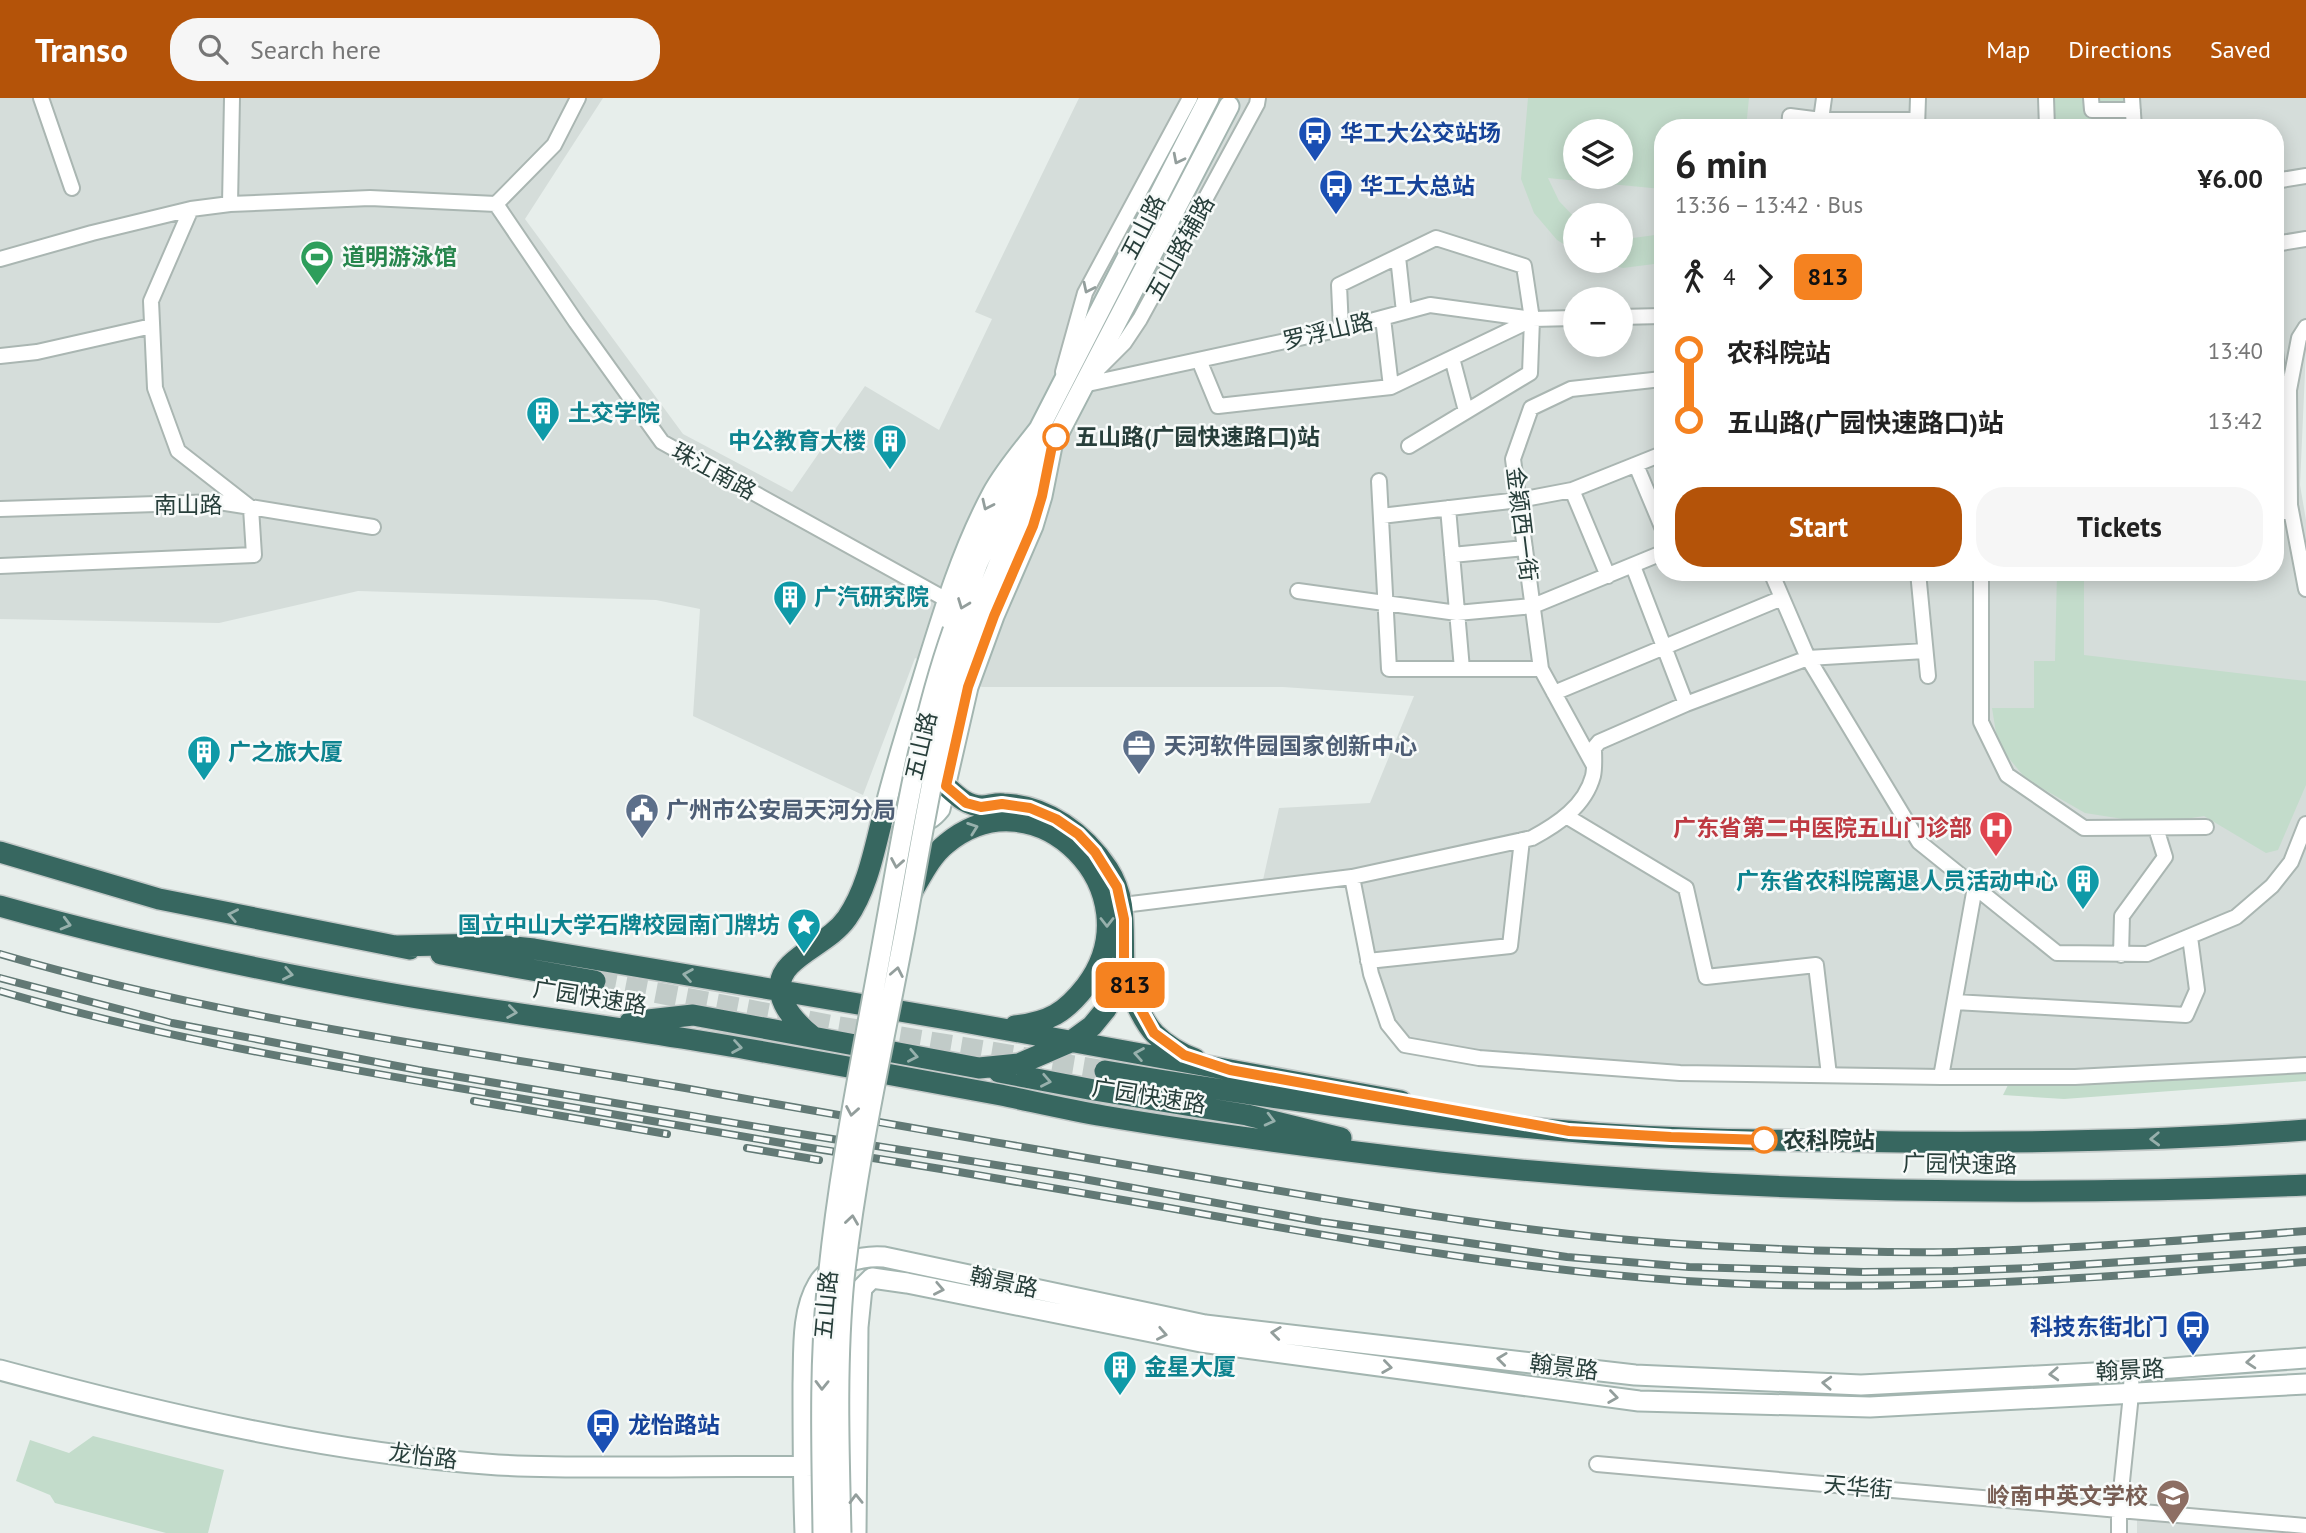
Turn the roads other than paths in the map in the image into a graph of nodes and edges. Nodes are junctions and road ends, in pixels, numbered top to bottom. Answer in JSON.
{"nodes":[{"id":1,"x":41,"y":98,"type":"edge"},
{"id":2,"x":232,"y":98,"type":"edge"},
{"id":3,"x":578,"y":98,"type":"edge"},
{"id":4,"x":1190,"y":98,"type":"edge"},
{"id":5,"x":1209,"y":98,"type":"edge"},
{"id":6,"x":1824,"y":98,"type":"edge"},
{"id":7,"x":1918,"y":98,"type":"edge"},
{"id":8,"x":2046,"y":98,"type":"edge"},
{"id":9,"x":2091,"y":98,"type":"edge"},
{"id":10,"x":1259,"y":100,"type":"edge"},
{"id":11,"x":2133,"y":104,"type":"edge"},
{"id":12,"x":1229,"y":106,"type":"dead end"},
{"id":13,"x":1790,"y":119,"type":"edge"},
{"id":14,"x":1813,"y":119,"type":"edge"},
{"id":15,"x":1821,"y":119,"type":"edge"},
{"id":16,"x":1917,"y":119,"type":"edge"},
{"id":17,"x":2047,"y":119,"type":"edge"},
{"id":18,"x":2306,"y":176,"type":"edge"},
{"id":19,"x":2284,"y":180,"type":"edge"},
{"id":20,"x":72,"y":187,"type":"dead end"},
{"id":21,"x":230,"y":204,"type":"junction"},
{"id":22,"x":496,"y":204,"type":"junction"},
{"id":23,"x":191,"y":209,"type":"junction"},
{"id":24,"x":2306,"y":239,"type":"edge"},
{"id":25,"x":2284,"y":243,"type":"edge"},
{"id":26,"x":1398,"y":257,"type":"junction"},
{"id":27,"x":0,"y":259,"type":"edge"},
{"id":28,"x":1404,"y":312,"type":"junction"},
{"id":29,"x":1654,"y":316,"type":"edge"},
{"id":30,"x":1633,"y":317,"type":"edge"},
{"id":31,"x":1383,"y":318,"type":"junction"},
{"id":32,"x":1563,"y":318,"type":"edge"},
{"id":33,"x":1532,"y":319,"type":"junction"},
{"id":34,"x":152,"y":326,"type":"junction"},
{"id":35,"x":2306,"y":327,"type":"edge"},
{"id":36,"x":1341,"y":328,"type":"junction"},
{"id":37,"x":0,"y":356,"type":"edge"},
{"id":38,"x":1452,"y":358,"type":"junction"},
{"id":39,"x":1199,"y":360,"type":"junction"},
{"id":40,"x":2284,"y":372,"type":"edge"},
{"id":41,"x":1654,"y":380,"type":"edge"},
{"id":42,"x":2284,"y":383,"type":"edge"},
{"id":43,"x":1083,"y":385,"type":"junction"},
{"id":44,"x":1391,"y":387,"type":"junction"},
{"id":45,"x":1060,"y":389,"type":"junction"},
{"id":46,"x":1466,"y":411,"type":"junction"},
{"id":47,"x":1040,"y":429,"type":"junction"},
{"id":48,"x":1052,"y":446,"type":"junction"},
{"id":49,"x":1409,"y":446,"type":"dead end"},
{"id":50,"x":1654,"y":457,"type":"edge"},
{"id":51,"x":1636,"y":465,"type":"junction"},
{"id":52,"x":1379,"y":481,"type":"dead end"},
{"id":53,"x":1572,"y":490,"type":"junction"},
{"id":54,"x":1519,"y":500,"type":"junction"},
{"id":55,"x":251,"y":508,"type":"junction"},
{"id":56,"x":1654,"y":508,"type":"edge"},
{"id":57,"x":0,"y":509,"type":"edge"},
{"id":58,"x":1448,"y":509,"type":"junction"},
{"id":59,"x":2291,"y":511,"type":"junction"},
{"id":60,"x":2284,"y":512,"type":"edge"},
{"id":61,"x":1381,"y":516,"type":"junction"},
{"id":62,"x":373,"y":527,"type":"dead end"},
{"id":63,"x":1525,"y":548,"type":"junction"},
{"id":64,"x":1452,"y":555,"type":"junction"},
{"id":65,"x":1654,"y":557,"type":"edge"},
{"id":66,"x":0,"y":566,"type":"edge"},
{"id":67,"x":1633,"y":566,"type":"junction"},
{"id":68,"x":1608,"y":576,"type":"junction"},
{"id":69,"x":1775,"y":581,"type":"edge"},
{"id":70,"x":1919,"y":581,"type":"edge"},
{"id":71,"x":1981,"y":581,"type":"edge"},
{"id":72,"x":2306,"y":589,"type":"edge"},
{"id":73,"x":1298,"y":591,"type":"dead end"},
{"id":74,"x":1782,"y":598,"type":"junction"},
{"id":75,"x":947,"y":600,"type":"junction"},
{"id":76,"x":1386,"y":603,"type":"junction"},
{"id":77,"x":1533,"y":606,"type":"junction"},
{"id":78,"x":1457,"y":613,"type":"junction"},
{"id":79,"x":961,"y":633,"type":"junction"},
{"id":80,"x":1662,"y":648,"type":"junction"},
{"id":81,"x":1926,"y":651,"type":"junction"},
{"id":82,"x":1808,"y":658,"type":"junction"},
{"id":83,"x":1462,"y":669,"type":"junction"},
{"id":84,"x":1541,"y":669,"type":"junction"},
{"id":85,"x":1928,"y":676,"type":"dead end"},
{"id":86,"x":1554,"y":693,"type":"junction"},
{"id":87,"x":1686,"y":704,"type":"junction"},
{"id":88,"x":1594,"y":766,"type":"junction"},
{"id":89,"x":946,"y":786,"type":"junction"},
{"id":90,"x":884,"y":812,"type":"junction"},
{"id":91,"x":1566,"y":816,"type":"junction"},
{"id":92,"x":2306,"y":824,"type":"edge"},
{"id":93,"x":2206,"y":827,"type":"dead end"},
{"id":94,"x":2156,"y":828,"type":"junction"},
{"id":95,"x":1522,"y":840,"type":"junction"},
{"id":96,"x":0,"y":852,"type":"edge"},
{"id":97,"x":1352,"y":877,"type":"junction"},
{"id":98,"x":1975,"y":887,"type":"junction"},
{"id":99,"x":911,"y":893,"type":"junction"},
{"id":100,"x":1123,"y":905,"type":"junction"},
{"id":101,"x":0,"y":906,"type":"edge"},
{"id":102,"x":2190,"y":937,"type":"junction"},
{"id":103,"x":396,"y":946,"type":"junction"},
{"id":104,"x":2121,"y":955,"type":"junction"},
{"id":105,"x":1368,"y":961,"type":"junction"},
{"id":106,"x":1124,"y":969,"type":"junction"},
{"id":107,"x":594,"y":981,"type":"tunnel mouth"},
{"id":108,"x":780,"y":990,"type":"junction"},
{"id":109,"x":1955,"y":1002,"type":"junction"},
{"id":110,"x":604,"y":1025,"type":"junction"},
{"id":111,"x":994,"y":1028,"type":"junction"},
{"id":112,"x":812,"y":1036,"type":"junction"},
{"id":113,"x":1070,"y":1042,"type":"junction"},
{"id":114,"x":2306,"y":1065,"type":"edge"},
{"id":115,"x":979,"y":1068,"type":"junction"},
{"id":116,"x":1230,"y":1070,"type":"junction"},
{"id":117,"x":1105,"y":1071,"type":"tunnel mouth"},
{"id":118,"x":1829,"y":1076,"type":"junction"},
{"id":119,"x":1941,"y":1077,"type":"junction"},
{"id":120,"x":2306,"y":1121,"type":"edge"},
{"id":121,"x":2306,"y":1130,"type":"edge"},
{"id":122,"x":1569,"y":1131,"type":"junction"},
{"id":123,"x":2223,"y":1136,"type":"junction"},
{"id":124,"x":1441,"y":1162,"type":"junction"},
{"id":125,"x":2306,"y":1185,"type":"edge"},
{"id":126,"x":2306,"y":1358,"type":"edge"},
{"id":127,"x":0,"y":1370,"type":"edge"},
{"id":128,"x":2132,"y":1371,"type":"junction"},
{"id":129,"x":2306,"y":1384,"type":"edge"},
{"id":130,"x":2131,"y":1393,"type":"junction"},
{"id":131,"x":856,"y":1464,"type":"junction"},
{"id":132,"x":1597,"y":1464,"type":"dead end"},
{"id":133,"x":803,"y":1466,"type":"junction"},
{"id":134,"x":2119,"y":1510,"type":"junction"},
{"id":135,"x":2306,"y":1526,"type":"edge"},
{"id":136,"x":805,"y":1533,"type":"edge"},
{"id":137,"x":823,"y":1533,"type":"edge"},
{"id":138,"x":841,"y":1533,"type":"edge"},
{"id":139,"x":856,"y":1533,"type":"edge"},
{"id":140,"x":2119,"y":1533,"type":"edge"}],
"edges":[{"from":1,"to":20,"type":"street"},
{"from":2,"to":21,"type":"street"},
{"from":3,"to":22,"type":"street"},
{"from":4,"to":45,"type":"street","one_way":true},
{"from":5,"to":45,"type":"street","name":"五山路","one_way":true},
{"from":6,"to":15,"type":"street"},
{"from":7,"to":16,"type":"street"},
{"from":8,"to":17,"type":"street"},
{"from":9,"to":11,"type":"street"},
{"from":10,"to":43,"type":"street","name":"五山路辅路"},
{"from":12,"to":43,"type":"street","name":"五山路"},
{"from":13,"to":14,"type":"street"},
{"from":18,"to":19,"type":"street"},
{"from":21,"to":22,"type":"street"},
{"from":21,"to":23,"type":"street"},
{"from":22,"to":75,"type":"street","name":"珠江南路"},
{"from":23,"to":27,"type":"street"},
{"from":23,"to":34,"type":"street"},
{"from":24,"to":25,"type":"street"},
{"from":26,"to":28,"type":"street"},
{"from":26,"to":33,"type":"street"},
{"from":26,"to":36,"type":"street"},
{"from":28,"to":31,"type":"street","name":"罗浮山路"},
{"from":28,"to":33,"type":"street","name":"罗浮山路"},
{"from":29,"to":30,"type":"street"},
{"from":31,"to":36,"type":"street","name":"罗浮山路"},
{"from":31,"to":44,"type":"street"},
{"from":32,"to":33,"type":"street","name":"罗浮山路"},
{"from":33,"to":38,"type":"street"},
{"from":33,"to":46,"type":"street"},
{"from":34,"to":37,"type":"street"},
{"from":34,"to":55,"type":"street"},
{"from":35,"to":40,"type":"street"},
{"from":36,"to":39,"type":"street","name":"罗浮山路"},
{"from":38,"to":44,"type":"street"},
{"from":38,"to":46,"type":"street"},
{"from":39,"to":43,"type":"street","name":"罗浮山路"},
{"from":39,"to":44,"type":"street"},
{"from":41,"to":54,"type":"street","name":"金颖西一街"},
{"from":42,"to":59,"type":"street"},
{"from":43,"to":48,"type":"street","name":"五山路"},
{"from":45,"to":47,"type":"street","name":"五山路"},
{"from":46,"to":49,"type":"street"},
{"from":47,"to":75,"type":"street","one_way":true},
{"from":47,"to":79,"type":"street","name":"五山路","one_way":true},
{"from":48,"to":79,"type":"street","name":"五山路"},
{"from":48,"to":89,"type":"street"},
{"from":50,"to":51,"type":"street"},
{"from":51,"to":53,"type":"street"},
{"from":51,"to":56,"type":"street"},
{"from":52,"to":61,"type":"street"},
{"from":53,"to":54,"type":"street"},
{"from":53,"to":68,"type":"street"},
{"from":54,"to":58,"type":"street"},
{"from":54,"to":63,"type":"street","name":"金颖西一街"},
{"from":55,"to":57,"type":"street","name":"南山路"},
{"from":55,"to":62,"type":"street","name":"南山路"},
{"from":55,"to":66,"type":"street"},
{"from":58,"to":61,"type":"street"},
{"from":58,"to":64,"type":"street"},
{"from":59,"to":60,"type":"street"},
{"from":59,"to":72,"type":"street"},
{"from":61,"to":76,"type":"street"},
{"from":63,"to":64,"type":"street"},
{"from":63,"to":77,"type":"street","name":"金颖西一街"},
{"from":64,"to":78,"type":"street"},
{"from":65,"to":67,"type":"street"},
{"from":67,"to":68,"type":"street"},
{"from":67,"to":80,"type":"street"},
{"from":68,"to":77,"type":"street"},
{"from":69,"to":74,"type":"street"},
{"from":70,"to":81,"type":"street"},
{"from":71,"to":94,"type":"street"},
{"from":73,"to":76,"type":"street"},
{"from":74,"to":80,"type":"street"},
{"from":74,"to":82,"type":"street"},
{"from":75,"to":90,"type":"street"},
{"from":76,"to":78,"type":"street"},
{"from":76,"to":83,"type":"street"},
{"from":77,"to":78,"type":"street"},
{"from":77,"to":84,"type":"street","name":"金颖西一街"},
{"from":78,"to":83,"type":"street"},
{"from":79,"to":99,"type":"street","name":"五山路","bridge":true},
{"from":79,"to":137,"type":"street","name":"五山路","one_way":true,"bridge":true},
{"from":80,"to":86,"type":"street"},
{"from":80,"to":87,"type":"street"},
{"from":81,"to":82,"type":"street"},
{"from":81,"to":85,"type":"street"},
{"from":82,"to":87,"type":"street"},
{"from":82,"to":98,"type":"street"},
{"from":83,"to":84,"type":"street"},
{"from":84,"to":86,"type":"street","name":"金颖西一街"},
{"from":86,"to":88,"type":"street","name":"金颖西一街"},
{"from":87,"to":88,"type":"street"},
{"from":88,"to":91,"type":"street"},
{"from":89,"to":90,"type":"street"},
{"from":89,"to":100,"type":"highway"},
{"from":90,"to":108,"type":"highway"},
{"from":91,"to":95,"type":"street"},
{"from":91,"to":118,"type":"street"},
{"from":92,"to":102,"type":"street"},
{"from":93,"to":94,"type":"street"},
{"from":94,"to":104,"type":"street"},
{"from":95,"to":97,"type":"street"},
{"from":95,"to":105,"type":"street"},
{"from":103,"to":96,"type":"highway","name":"广园快速路","one_way":true},
{"from":97,"to":100,"type":"street"},
{"from":97,"to":105,"type":"street"},
{"from":98,"to":104,"type":"street"},
{"from":98,"to":109,"type":"street"},
{"from":99,"to":111,"type":"highway","one_way":true},
{"from":138,"to":99,"type":"street","name":"五山路","one_way":true,"bridge":true},
{"from":100,"to":106,"type":"highway"},
{"from":101,"to":110,"type":"highway","name":"广园快速路","one_way":true},
{"from":102,"to":104,"type":"street"},
{"from":102,"to":109,"type":"street"},
{"from":103,"to":107,"type":"highway","name":"广园快速路"},
{"from":108,"to":103,"type":"highway","one_way":true},
{"from":105,"to":118,"type":"street"},
{"from":106,"to":113,"type":"highway"},
{"from":106,"to":116,"type":"highway"},
{"from":108,"to":111,"type":"highway"},
{"from":108,"to":112,"type":"highway"},
{"from":109,"to":119,"type":"street"},
{"from":110,"to":112,"type":"highway"},
{"from":110,"to":124,"type":"highway","name":"广园快速路","one_way":true},
{"from":111,"to":113,"type":"highway"},
{"from":112,"to":115,"type":"highway","one_way":true},
{"from":113,"to":115,"type":"highway"},
{"from":116,"to":113,"type":"highway","one_way":true},
{"from":114,"to":119,"type":"street"},
{"from":115,"to":124,"type":"highway","one_way":true},
{"from":116,"to":122,"type":"highway"},
{"from":117,"to":122,"type":"highway","name":"广园快速路"},
{"from":118,"to":119,"type":"street"},
{"from":120,"to":123,"type":"highway"},
{"from":121,"to":123,"type":"highway","name":"广园快速路"},
{"from":123,"to":122,"type":"highway","name":"广园快速路","one_way":true},
{"from":124,"to":125,"type":"highway","name":"广园快速路"},
{"from":126,"to":128,"type":"street","name":"翰景路","one_way":true},
{"from":127,"to":133,"type":"street","name":"龙怡路"},
{"from":128,"to":130,"type":"street"},
{"from":128,"to":133,"type":"street","name":"翰景路","one_way":true},
{"from":129,"to":130,"type":"street","name":"翰景路"},
{"from":131,"to":130,"type":"street","name":"翰景路","one_way":true},
{"from":130,"to":134,"type":"street"},
{"from":131,"to":133,"type":"street","name":"龙怡路"},
{"from":139,"to":131,"type":"street","one_way":true},
{"from":132,"to":134,"type":"street","name":"天华街"},
{"from":133,"to":136,"type":"street"},
{"from":134,"to":135,"type":"street","name":"天华街"},
{"from":134,"to":140,"type":"street"}]}
